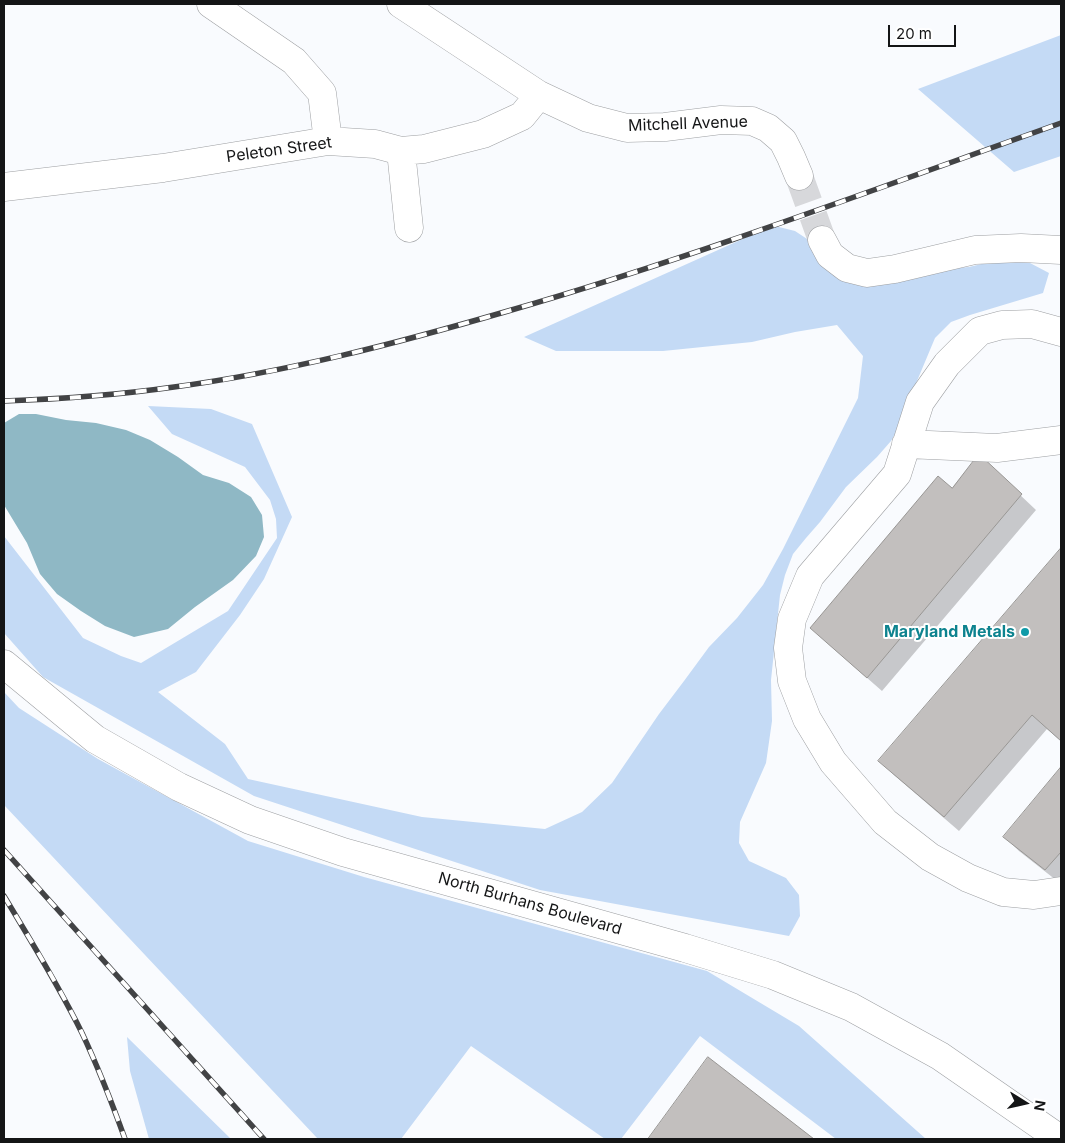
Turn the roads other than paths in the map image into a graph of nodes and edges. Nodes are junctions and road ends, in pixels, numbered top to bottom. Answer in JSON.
{"nodes":[{"id":1,"x":211,"y":4,"type":"edge"},
{"id":2,"x":420,"y":8,"type":"edge"},
{"id":3,"x":539,"y":95,"type":"junction"},
{"id":4,"x":328,"y":141,"type":"junction"},
{"id":5,"x":401,"y":151,"type":"junction"},
{"id":6,"x":799,"y":176,"type":"tunnel mouth"},
{"id":7,"x":4,"y":187,"type":"edge"},
{"id":8,"x":409,"y":228,"type":"dead end"},
{"id":9,"x":822,"y":240,"type":"tunnel mouth"},
{"id":10,"x":1061,"y":250,"type":"edge"},
{"id":11,"x":1061,"y":332,"type":"edge"},
{"id":12,"x":1061,"y":440,"type":"edge"},
{"id":13,"x":906,"y":444,"type":"junction"},
{"id":14,"x":4,"y":664,"type":"edge"},
{"id":15,"x":1061,"y":891,"type":"edge"},
{"id":16,"x":1060,"y":1139,"type":"edge"}],
"edges":[{"from":1,"to":4,"type":"street"},
{"from":2,"to":3,"type":"street","name":"Mitchell Avenue"},
{"from":3,"to":5,"type":"street","name":"Peleton Street"},
{"from":3,"to":6,"type":"street","name":"Mitchell Avenue"},
{"from":4,"to":5,"type":"street","name":"Peleton Street"},
{"from":4,"to":7,"type":"street","name":"Peleton Street"},
{"from":5,"to":8,"type":"street"},
{"from":9,"to":10,"type":"street"},
{"from":11,"to":13,"type":"street"},
{"from":12,"to":13,"type":"street"},
{"from":13,"to":15,"type":"street"},
{"from":14,"to":16,"type":"street","name":"North Burhans Boulevard"}]}
